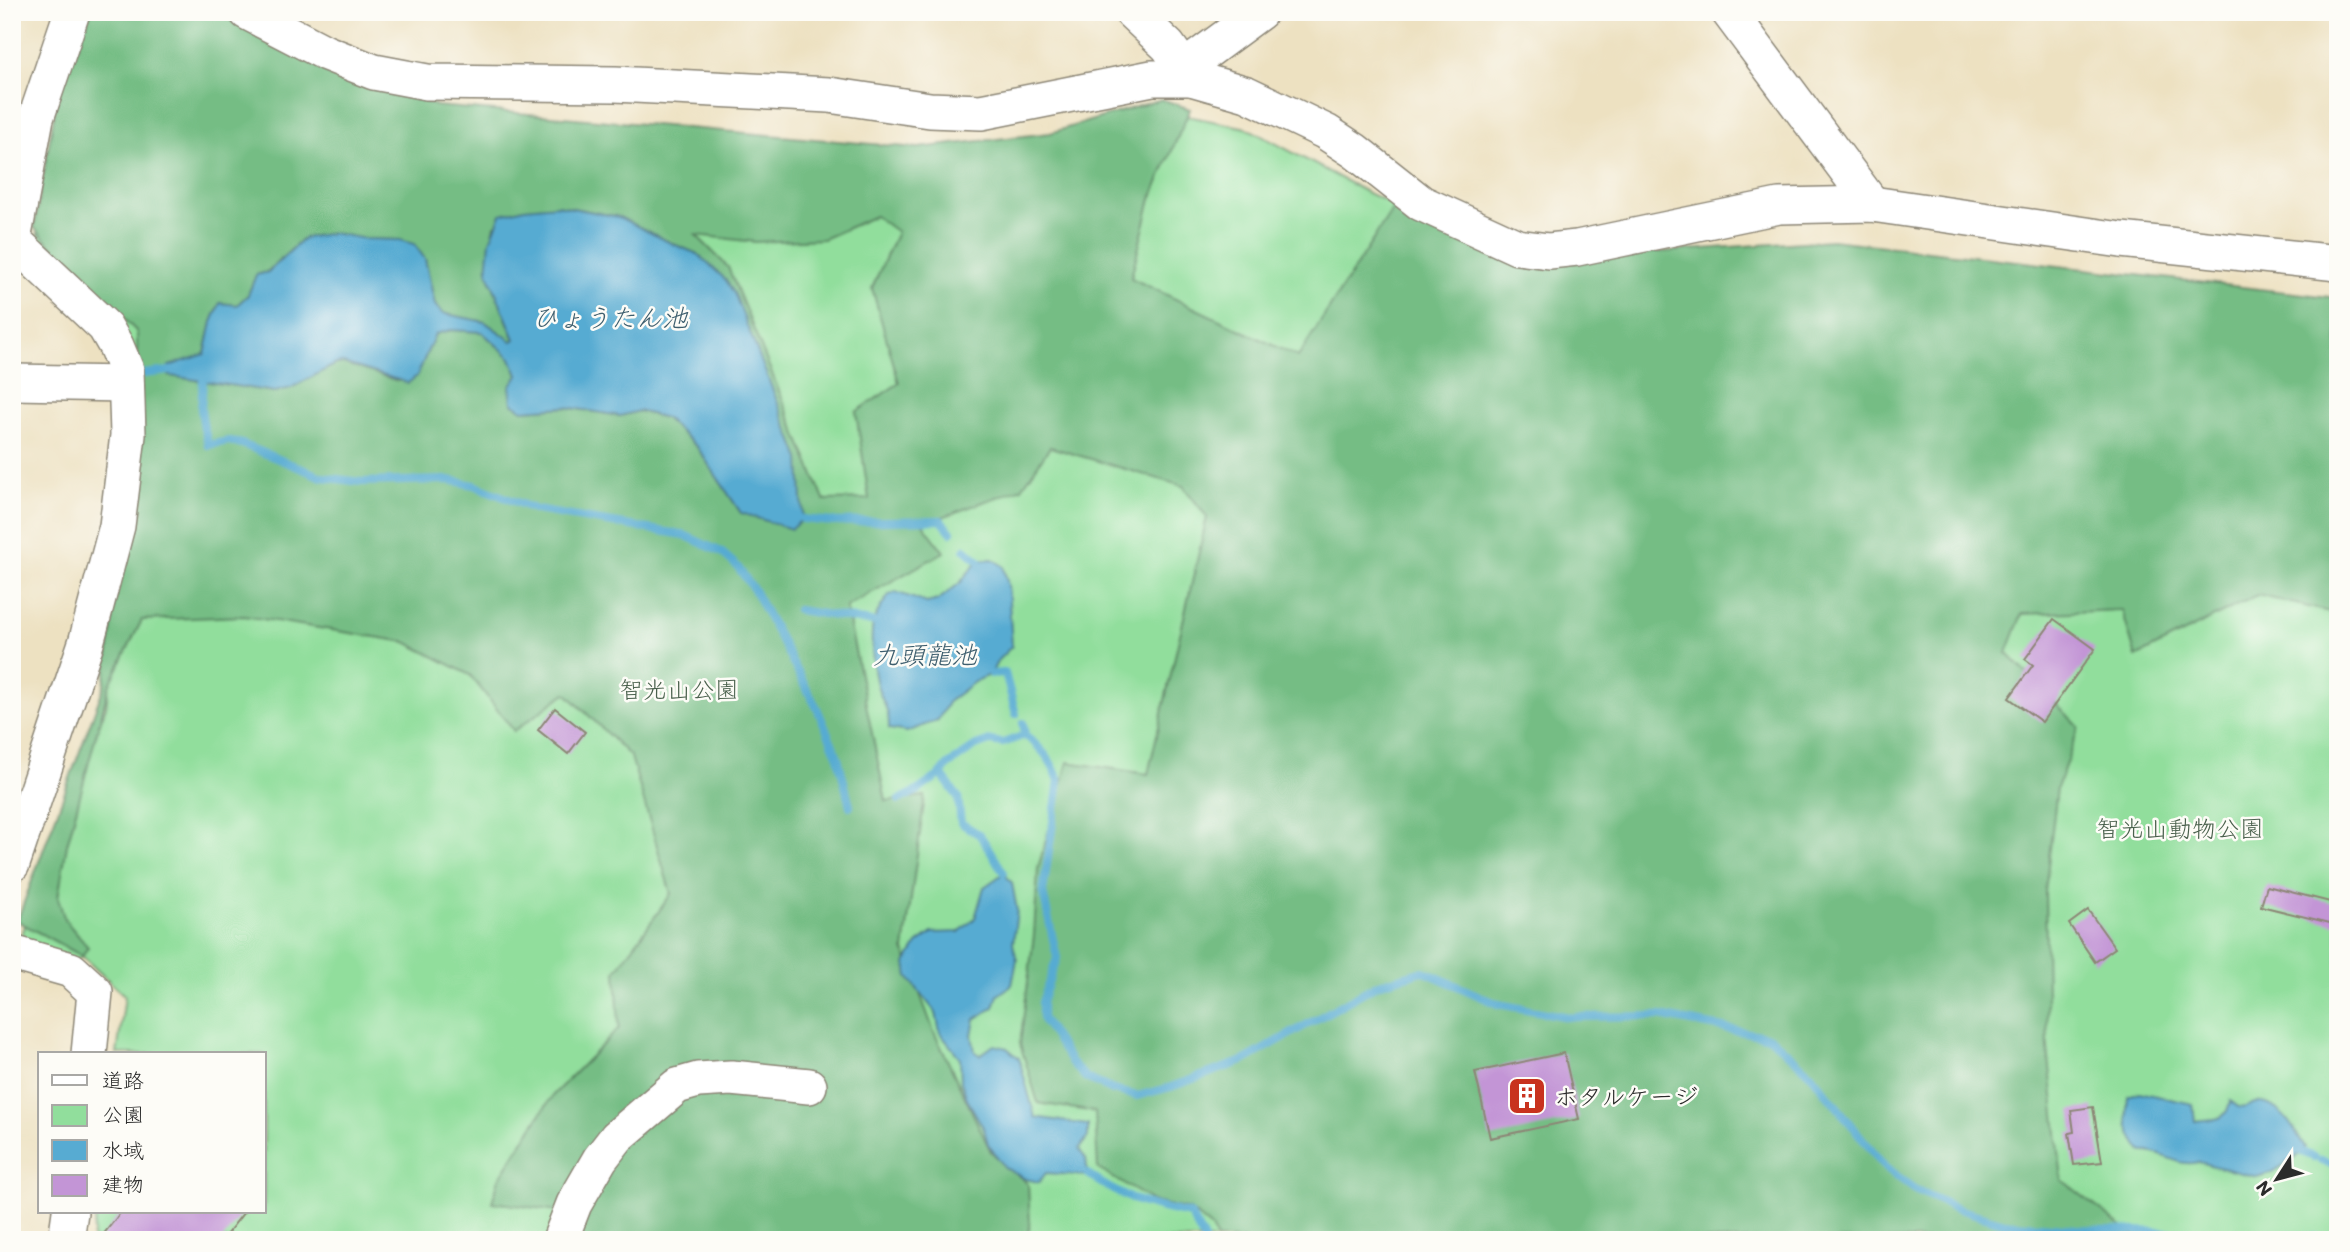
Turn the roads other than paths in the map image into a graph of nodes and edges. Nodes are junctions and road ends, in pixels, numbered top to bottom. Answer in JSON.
{"nodes":[{"id":1,"x":72,"y":12,"type":"edge"},
{"id":2,"x":247,"y":12,"type":"edge"},
{"id":3,"x":1132,"y":12,"type":"edge"},
{"id":4,"x":1260,"y":12,"type":"edge"},
{"id":5,"x":1729,"y":12,"type":"edge"},
{"id":6,"x":1188,"y":73,"type":"junction"},
{"id":7,"x":1872,"y":204,"type":"junction"},
{"id":8,"x":13,"y":240,"type":"edge"},
{"id":9,"x":2338,"y":263,"type":"edge"},
{"id":10,"x":126,"y":377,"type":"junction"},
{"id":11,"x":12,"y":382,"type":"edge"},
{"id":12,"x":12,"y":864,"type":"edge"},
{"id":13,"x":12,"y":953,"type":"edge"},
{"id":14,"x":89,"y":1052,"type":"edge"},
{"id":15,"x":809,"y":1086,"type":"dead end"},
{"id":16,"x":70,"y":1214,"type":"edge"},
{"id":17,"x":66,"y":1240,"type":"edge"},
{"id":18,"x":560,"y":1240,"type":"edge"}],
"edges":[{"from":1,"to":8,"type":"street"},
{"from":2,"to":6,"type":"street"},
{"from":3,"to":6,"type":"street"},
{"from":4,"to":6,"type":"street"},
{"from":5,"to":7,"type":"street"},
{"from":6,"to":7,"type":"street"},
{"from":7,"to":9,"type":"street"},
{"from":8,"to":10,"type":"street"},
{"from":10,"to":11,"type":"street"},
{"from":10,"to":12,"type":"street"},
{"from":13,"to":14,"type":"street"},
{"from":15,"to":18,"type":"street"},
{"from":16,"to":17,"type":"street"}]}
